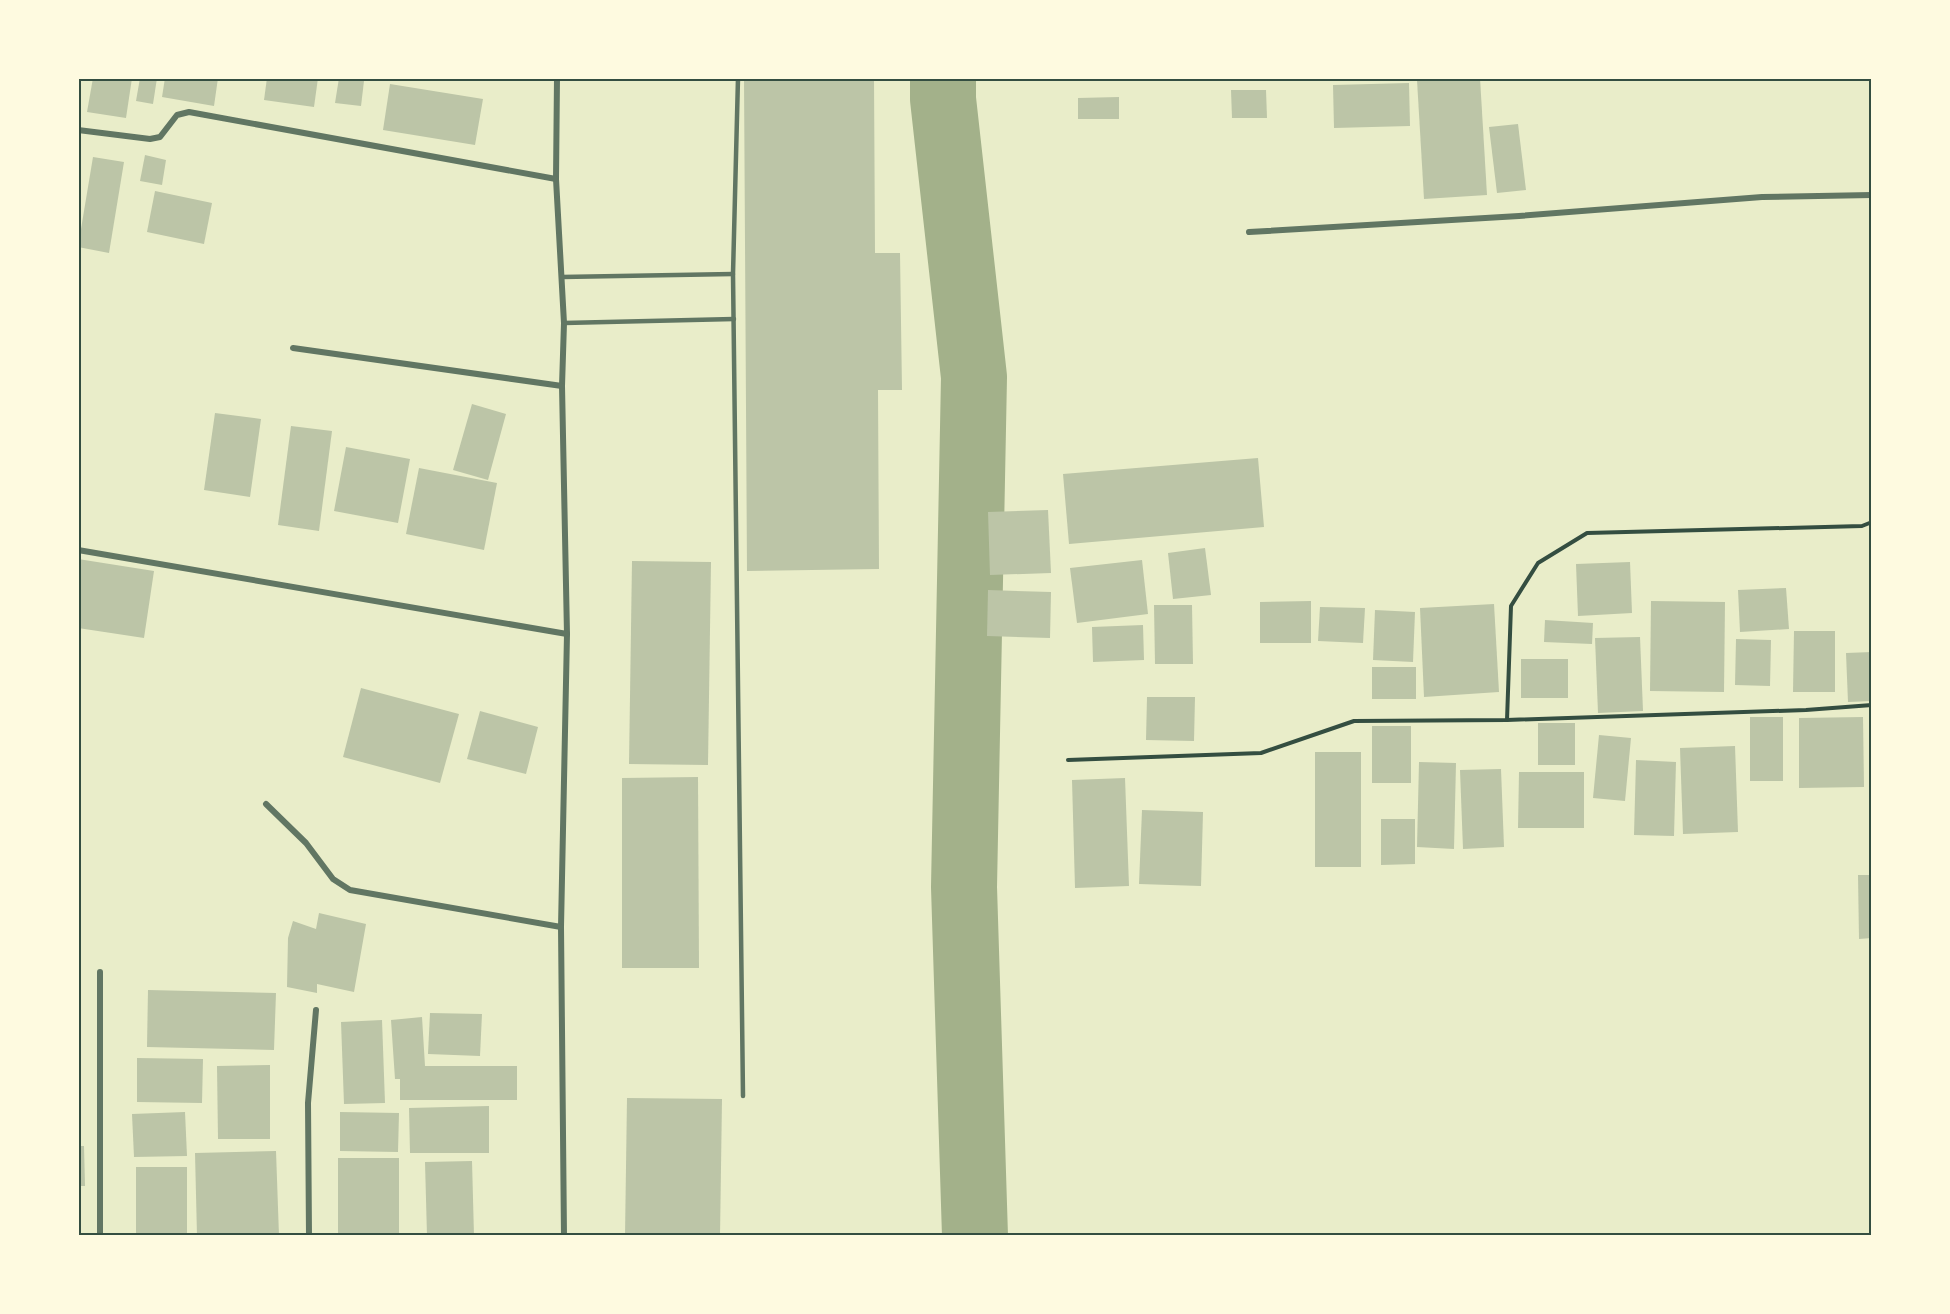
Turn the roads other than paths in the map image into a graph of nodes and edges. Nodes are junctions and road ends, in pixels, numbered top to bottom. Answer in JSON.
{"nodes":[{"id":1,"x":557,"y":78,"type":"edge"},
{"id":2,"x":738,"y":78,"type":"edge"},
{"id":3,"x":78,"y":130,"type":"edge"},
{"id":4,"x":556,"y":179,"type":"junction"},
{"id":5,"x":1872,"y":195,"type":"edge"},
{"id":6,"x":1249,"y":232,"type":"dead end"},
{"id":7,"x":733,"y":274,"type":"junction"},
{"id":8,"x":562,"y":277,"type":"junction"},
{"id":9,"x":734,"y":319,"type":"junction"},
{"id":10,"x":564,"y":323,"type":"junction"},
{"id":11,"x":293,"y":348,"type":"dead end"},
{"id":12,"x":562,"y":386,"type":"junction"},
{"id":13,"x":78,"y":550,"type":"edge"},
{"id":14,"x":567,"y":634,"type":"junction"},
{"id":15,"x":266,"y":804,"type":"dead end"},
{"id":16,"x":561,"y":927,"type":"junction"},
{"id":17,"x":100,"y":972,"type":"dead end"},
{"id":18,"x":316,"y":1010,"type":"dead end"},
{"id":19,"x":743,"y":1096,"type":"dead end"},
{"id":20,"x":100,"y":1236,"type":"edge"},
{"id":21,"x":309,"y":1236,"type":"edge"},
{"id":22,"x":564,"y":1236,"type":"edge"}],
"edges":[{"from":1,"to":4,"type":"street"},
{"from":2,"to":7,"type":"lane"},
{"from":3,"to":4,"type":"street"},
{"from":4,"to":8,"type":"street"},
{"from":5,"to":6,"type":"street"},
{"from":7,"to":8,"type":"lane"},
{"from":7,"to":9,"type":"lane"},
{"from":8,"to":10,"type":"street"},
{"from":9,"to":10,"type":"lane"},
{"from":9,"to":19,"type":"lane"},
{"from":10,"to":12,"type":"street"},
{"from":11,"to":12,"type":"street"},
{"from":12,"to":14,"type":"street"},
{"from":13,"to":14,"type":"street"},
{"from":14,"to":16,"type":"street"},
{"from":15,"to":16,"type":"street"},
{"from":16,"to":22,"type":"street"},
{"from":17,"to":20,"type":"street"},
{"from":18,"to":21,"type":"street"}]}
